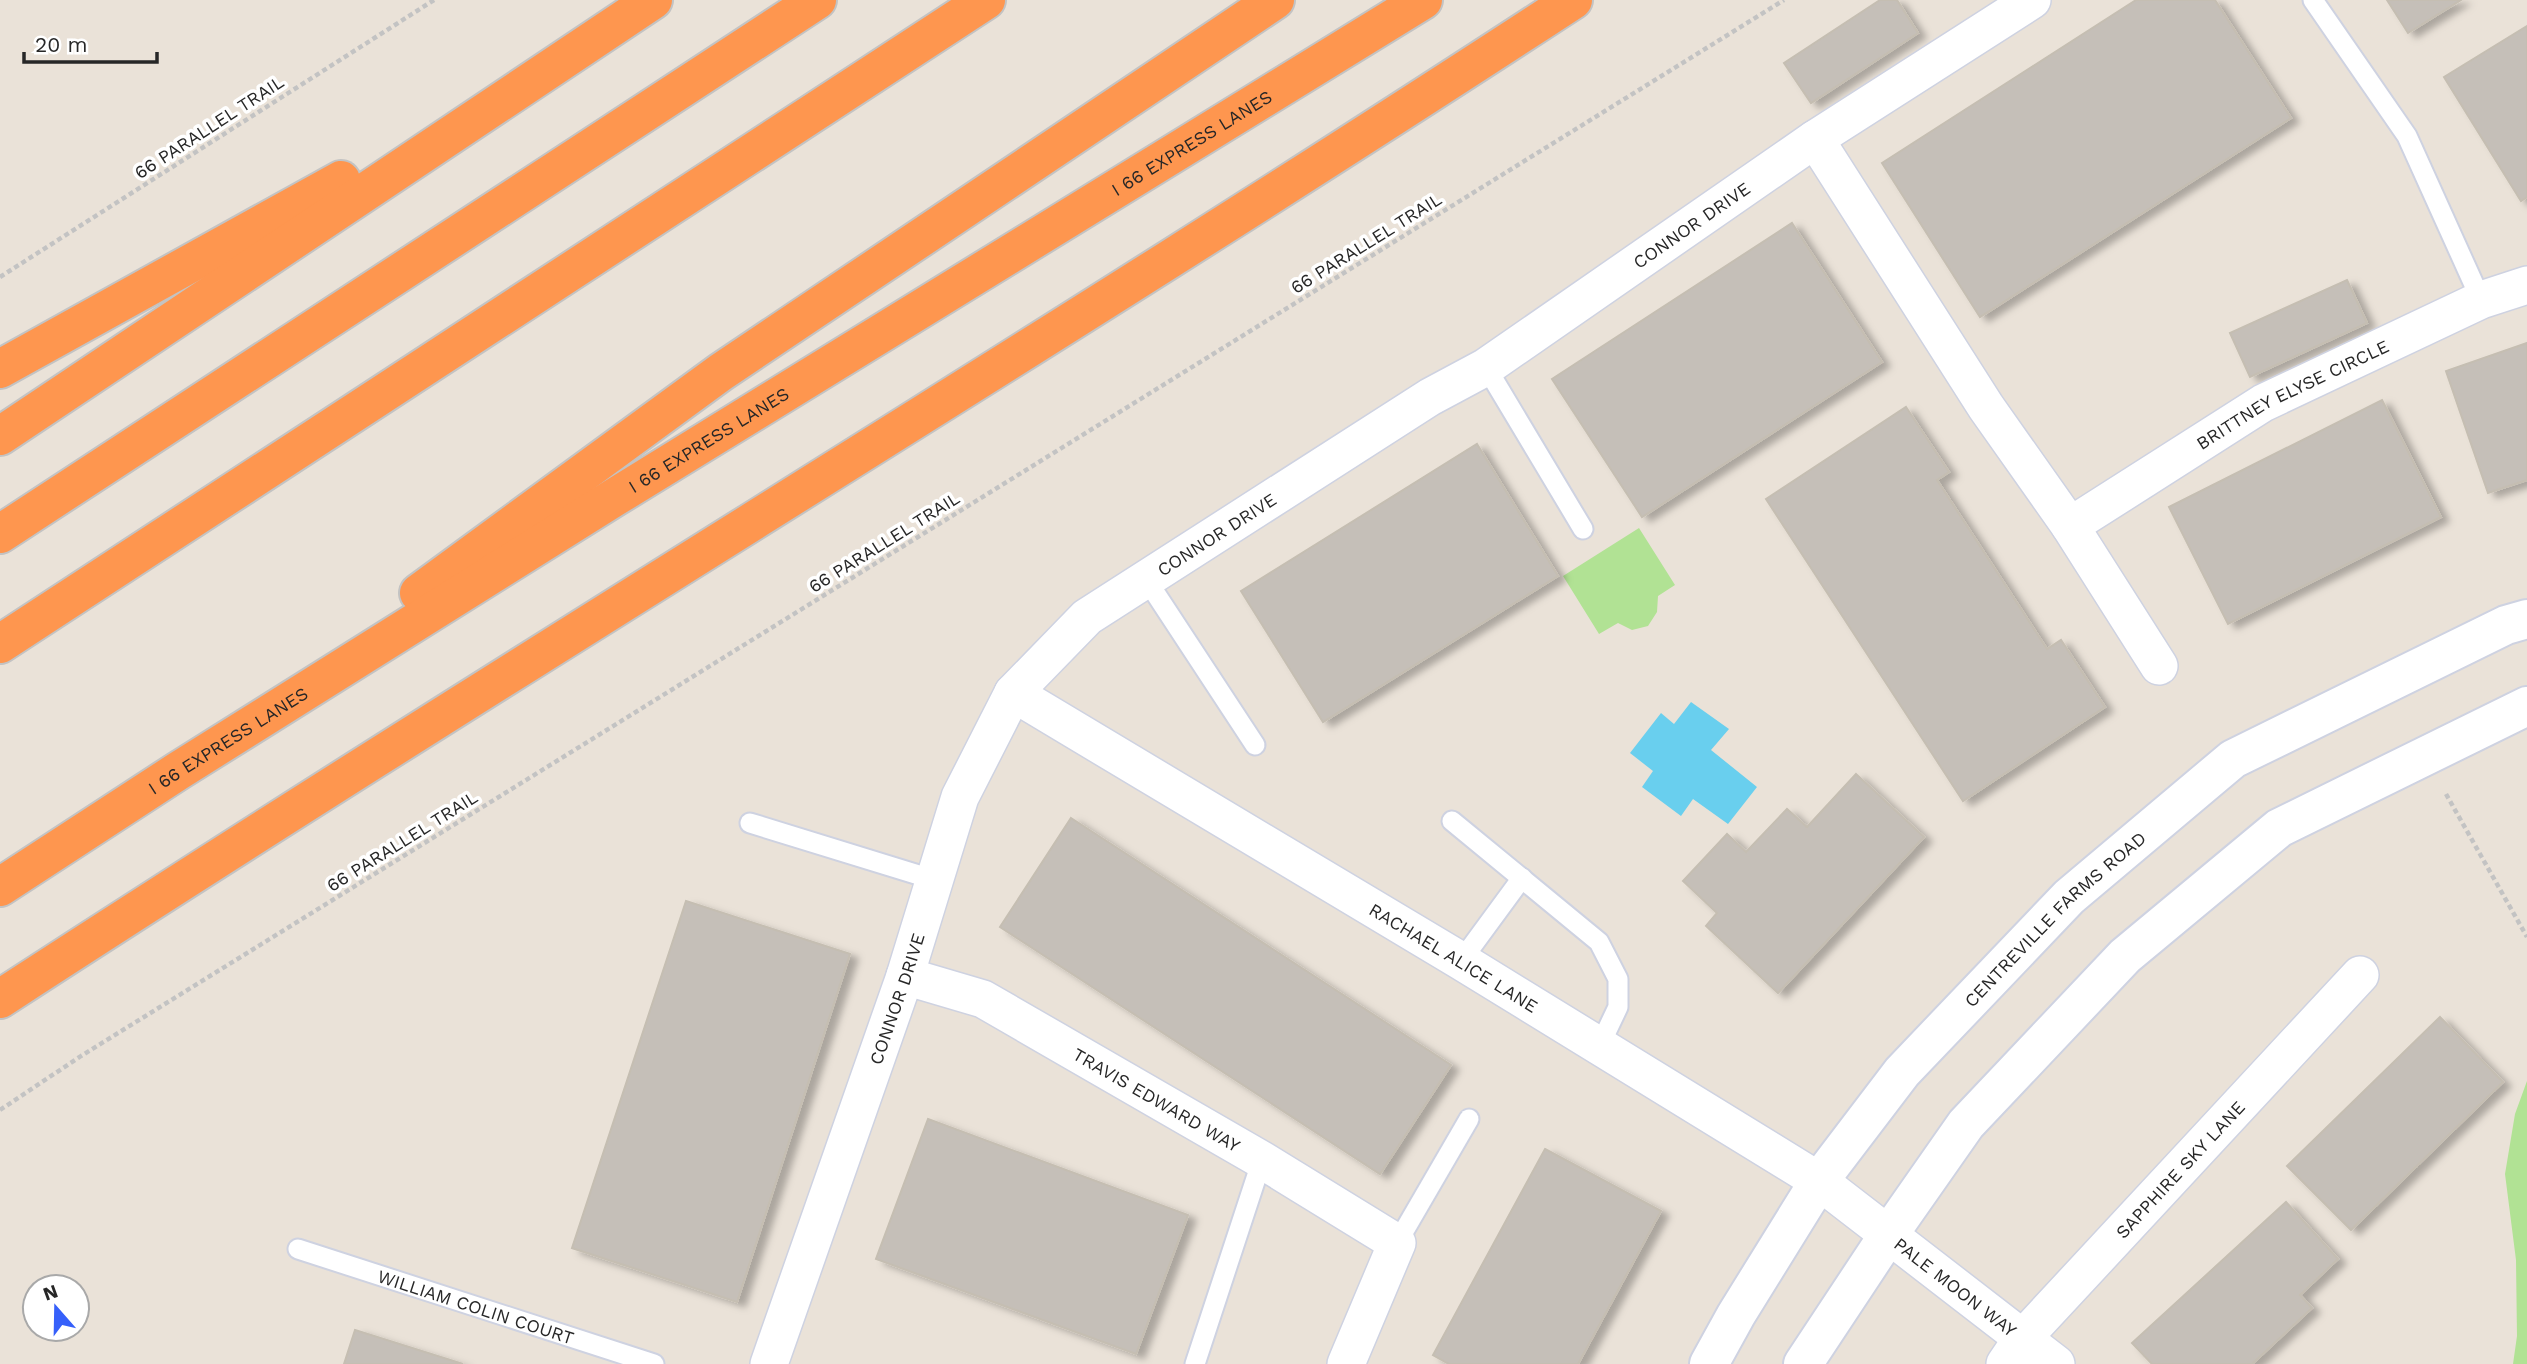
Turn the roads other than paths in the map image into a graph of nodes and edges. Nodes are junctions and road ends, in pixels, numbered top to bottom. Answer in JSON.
{"nodes":[{"id":1,"x":653,"y":0,"type":"edge"},
{"id":2,"x":817,"y":0,"type":"edge"},
{"id":3,"x":986,"y":0,"type":"edge"},
{"id":4,"x":1275,"y":0,"type":"edge"},
{"id":5,"x":1423,"y":0,"type":"edge"},
{"id":6,"x":1573,"y":0,"type":"edge"},
{"id":7,"x":1587,"y":0,"type":"edge"},
{"id":8,"x":2032,"y":0,"type":"edge"},
{"id":9,"x":2313,"y":0,"type":"edge"},
{"id":10,"x":578,"y":49,"type":"junction"},
{"id":11,"x":1494,"y":52,"type":"junction"},
{"id":12,"x":1815,"y":139,"type":"junction"},
{"id":13,"x":2527,"y":285,"type":"edge"},
{"id":14,"x":2481,"y":300,"type":"junction"},
{"id":15,"x":1486,"y":367,"type":"junction"},
{"id":16,"x":0,"y":369,"type":"edge"},
{"id":17,"x":0,"y":436,"type":"edge"},
{"id":18,"x":2070,"y":526,"type":"junction"},
{"id":19,"x":1583,"y":529,"type":"dead end"},
{"id":20,"x":0,"y":534,"type":"edge"},
{"id":21,"x":1146,"y":579,"type":"junction"},
{"id":22,"x":2527,"y":619,"type":"edge"},
{"id":23,"x":0,"y":643,"type":"edge"},
{"id":24,"x":2159,"y":666,"type":"dead end"},
{"id":25,"x":1013,"y":693,"type":"junction"},
{"id":26,"x":2527,"y":706,"type":"edge"},
{"id":27,"x":1255,"y":745,"type":"dead end"},
{"id":28,"x":178,"y":771,"type":"junction"},
{"id":29,"x":1452,"y":821,"type":"dead end"},
{"id":30,"x":750,"y":823,"type":"dead end"},
{"id":31,"x":1522,"y":878,"type":"junction"},
{"id":32,"x":935,"y":880,"type":"junction"},
{"id":33,"x":0,"y":887,"type":"edge"},
{"id":34,"x":1461,"y":961,"type":"junction"},
{"id":35,"x":2360,"y":975,"type":"dead end"},
{"id":36,"x":905,"y":976,"type":"junction"},
{"id":37,"x":0,"y":999,"type":"edge"},
{"id":38,"x":1600,"y":1045,"type":"junction"},
{"id":39,"x":1469,"y":1119,"type":"dead end"},
{"id":40,"x":1262,"y":1160,"type":"junction"},
{"id":41,"x":1819,"y":1181,"type":"junction"},
{"id":42,"x":1889,"y":1234,"type":"junction"},
{"id":43,"x":1398,"y":1243,"type":"junction"},
{"id":44,"x":298,"y":1249,"type":"dead end"},
{"id":45,"x":2013,"y":1352,"type":"edge"},
{"id":46,"x":654,"y":1364,"type":"edge"},
{"id":47,"x":769,"y":1364,"type":"edge"},
{"id":48,"x":1195,"y":1364,"type":"edge"},
{"id":49,"x":1346,"y":1364,"type":"edge"},
{"id":50,"x":1709,"y":1364,"type":"edge"},
{"id":51,"x":1803,"y":1364,"type":"edge"},
{"id":52,"x":2056,"y":1364,"type":"edge"}],
"edges":[{"from":1,"to":10,"type":"highway"},
{"from":2,"to":20,"type":"highway"},
{"from":3,"to":23,"type":"highway"},
{"from":4,"to":28,"type":"highway"},
{"from":5,"to":28,"type":"highway","name":"I 66 EXPRESS LANES"},
{"from":6,"to":11,"type":"highway"},
{"from":7,"to":11,"type":"highway"},
{"from":8,"to":12,"type":"street","name":"CONNOR DRIVE"},
{"from":9,"to":14,"type":"lane"},
{"from":10,"to":16,"type":"highway"},
{"from":10,"to":17,"type":"highway"},
{"from":11,"to":37,"type":"highway"},
{"from":12,"to":15,"type":"street","name":"CONNOR DRIVE"},
{"from":12,"to":18,"type":"street"},
{"from":13,"to":14,"type":"street","name":"BRITTNEY ELYSE CIRCLE"},
{"from":14,"to":18,"type":"street","name":"BRITTNEY ELYSE CIRCLE"},
{"from":15,"to":19,"type":"lane"},
{"from":15,"to":21,"type":"street","name":"CONNOR DRIVE"},
{"from":18,"to":24,"type":"street"},
{"from":21,"to":25,"type":"street","name":"CONNOR DRIVE"},
{"from":21,"to":27,"type":"lane"},
{"from":22,"to":41,"type":"street","name":"CENTREVILLE FARMS ROAD"},
{"from":25,"to":32,"type":"street","name":"CONNOR DRIVE"},
{"from":25,"to":34,"type":"street","name":"RACHAEL ALICE LANE"},
{"from":26,"to":42,"type":"street"},
{"from":28,"to":33,"type":"highway","name":"I 66 EXPRESS LANES"},
{"from":29,"to":31,"type":"lane"},
{"from":30,"to":32,"type":"lane"},
{"from":31,"to":34,"type":"lane"},
{"from":31,"to":38,"type":"lane"},
{"from":32,"to":36,"type":"street","name":"CONNOR DRIVE"},
{"from":34,"to":38,"type":"street","name":"RACHAEL ALICE LANE"},
{"from":35,"to":45,"type":"street","name":"SAPPHIRE SKY LANE"},
{"from":36,"to":40,"type":"street","name":"TRAVIS EDWARD WAY"},
{"from":36,"to":47,"type":"street","name":"CONNOR DRIVE"},
{"from":38,"to":41,"type":"street","name":"RACHAEL ALICE LANE"},
{"from":39,"to":43,"type":"lane"},
{"from":40,"to":43,"type":"street","name":"TRAVIS EDWARD WAY"},
{"from":40,"to":48,"type":"lane"},
{"from":41,"to":42,"type":"street","name":"RACHAEL ALICE LANE"},
{"from":41,"to":50,"type":"street","name":"CENTREVILLE FARMS ROAD"},
{"from":42,"to":45,"type":"street","name":"PALE MOON WAY"},
{"from":42,"to":51,"type":"street"},
{"from":43,"to":49,"type":"street"},
{"from":44,"to":46,"type":"lane","name":"WILLIAM COLIN COURT"},
{"from":45,"to":52,"type":"street","name":"PALE MOON WAY"}]}
